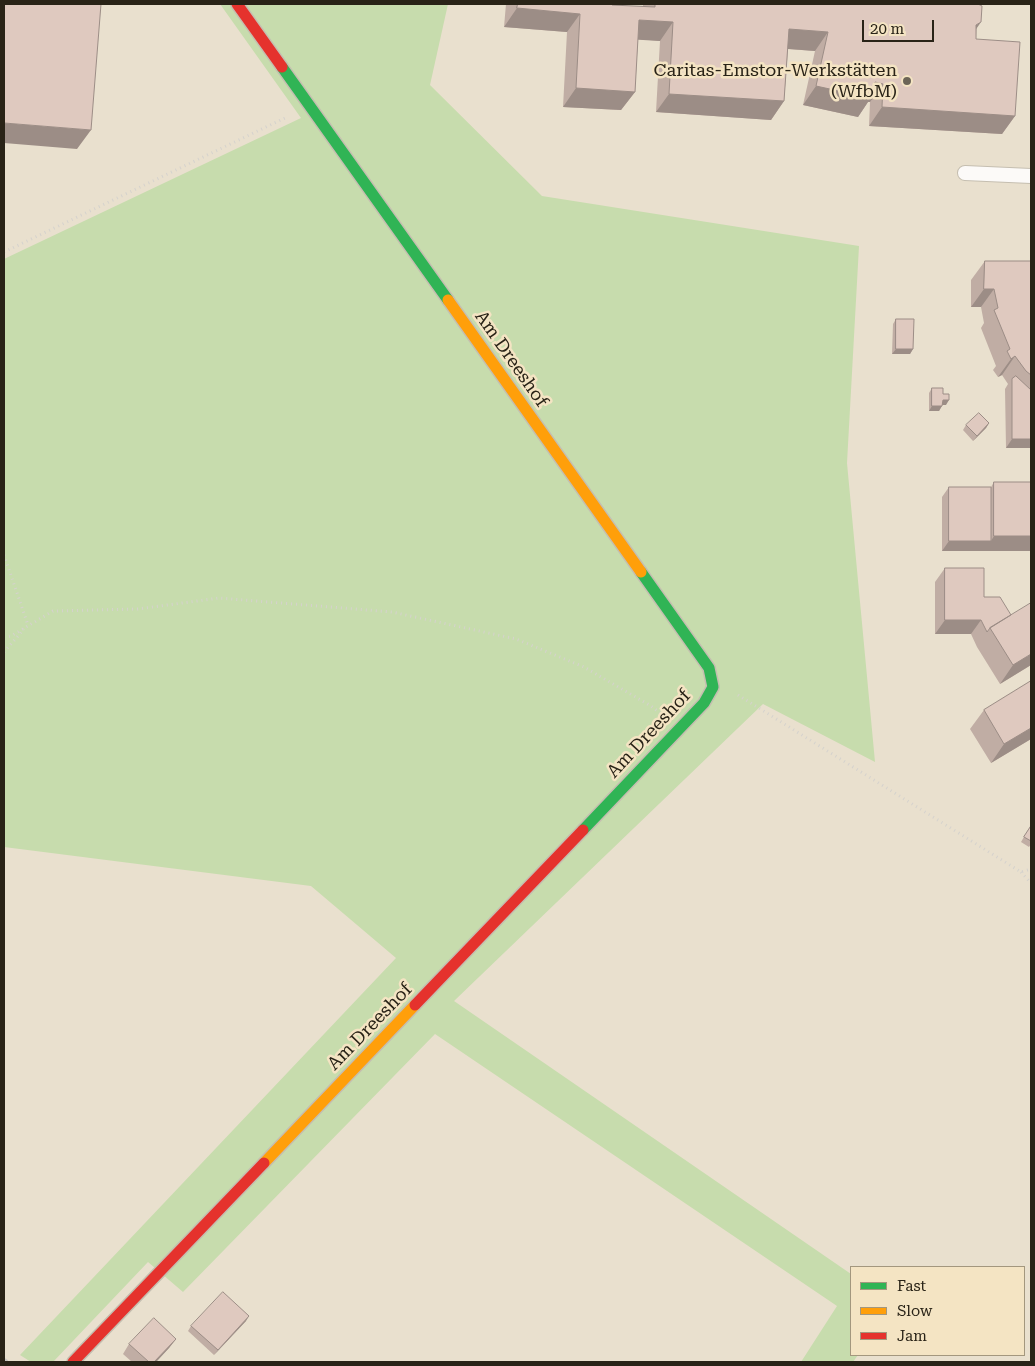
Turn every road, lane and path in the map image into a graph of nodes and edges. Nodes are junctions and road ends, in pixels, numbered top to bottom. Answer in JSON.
{"nodes":[{"id":1,"x":237,"y":4,"type":"edge"},
{"id":2,"x":310,"y":106,"type":"junction"},
{"id":3,"x":965,"y":173,"type":"dead end"},
{"id":4,"x":1031,"y":176,"type":"edge"},
{"id":5,"x":4,"y":252,"type":"edge"},
{"id":6,"x":4,"y":555,"type":"edge"},
{"id":7,"x":28,"y":624,"type":"junction"},
{"id":8,"x":4,"y":637,"type":"edge"},
{"id":9,"x":4,"y":652,"type":"edge"},
{"id":10,"x":713,"y":687,"type":"junction"},
{"id":11,"x":679,"y":730,"type":"junction"},
{"id":12,"x":1031,"y":869,"type":"edge"},
{"id":13,"x":1021,"y":872,"type":"junction"},
{"id":14,"x":1031,"y":883,"type":"edge"},
{"id":15,"x":73,"y":1362,"type":"edge"}],
"edges":[{"from":1,"to":2,"type":"street","name":"Am Dreeshof"},
{"from":2,"to":5,"type":"path"},
{"from":2,"to":10,"type":"street","name":"Am Dreeshof"},
{"from":3,"to":4,"type":"lane"},
{"from":6,"to":7,"type":"path"},
{"from":7,"to":8,"type":"path"},
{"from":7,"to":9,"type":"path"},
{"from":7,"to":11,"type":"path"},
{"from":10,"to":11,"type":"street","name":"Am Dreeshof"},
{"from":10,"to":13,"type":"path"},
{"from":11,"to":15,"type":"street","name":"Am Dreeshof"},
{"from":12,"to":13,"type":"path"},
{"from":13,"to":14,"type":"path"}]}
